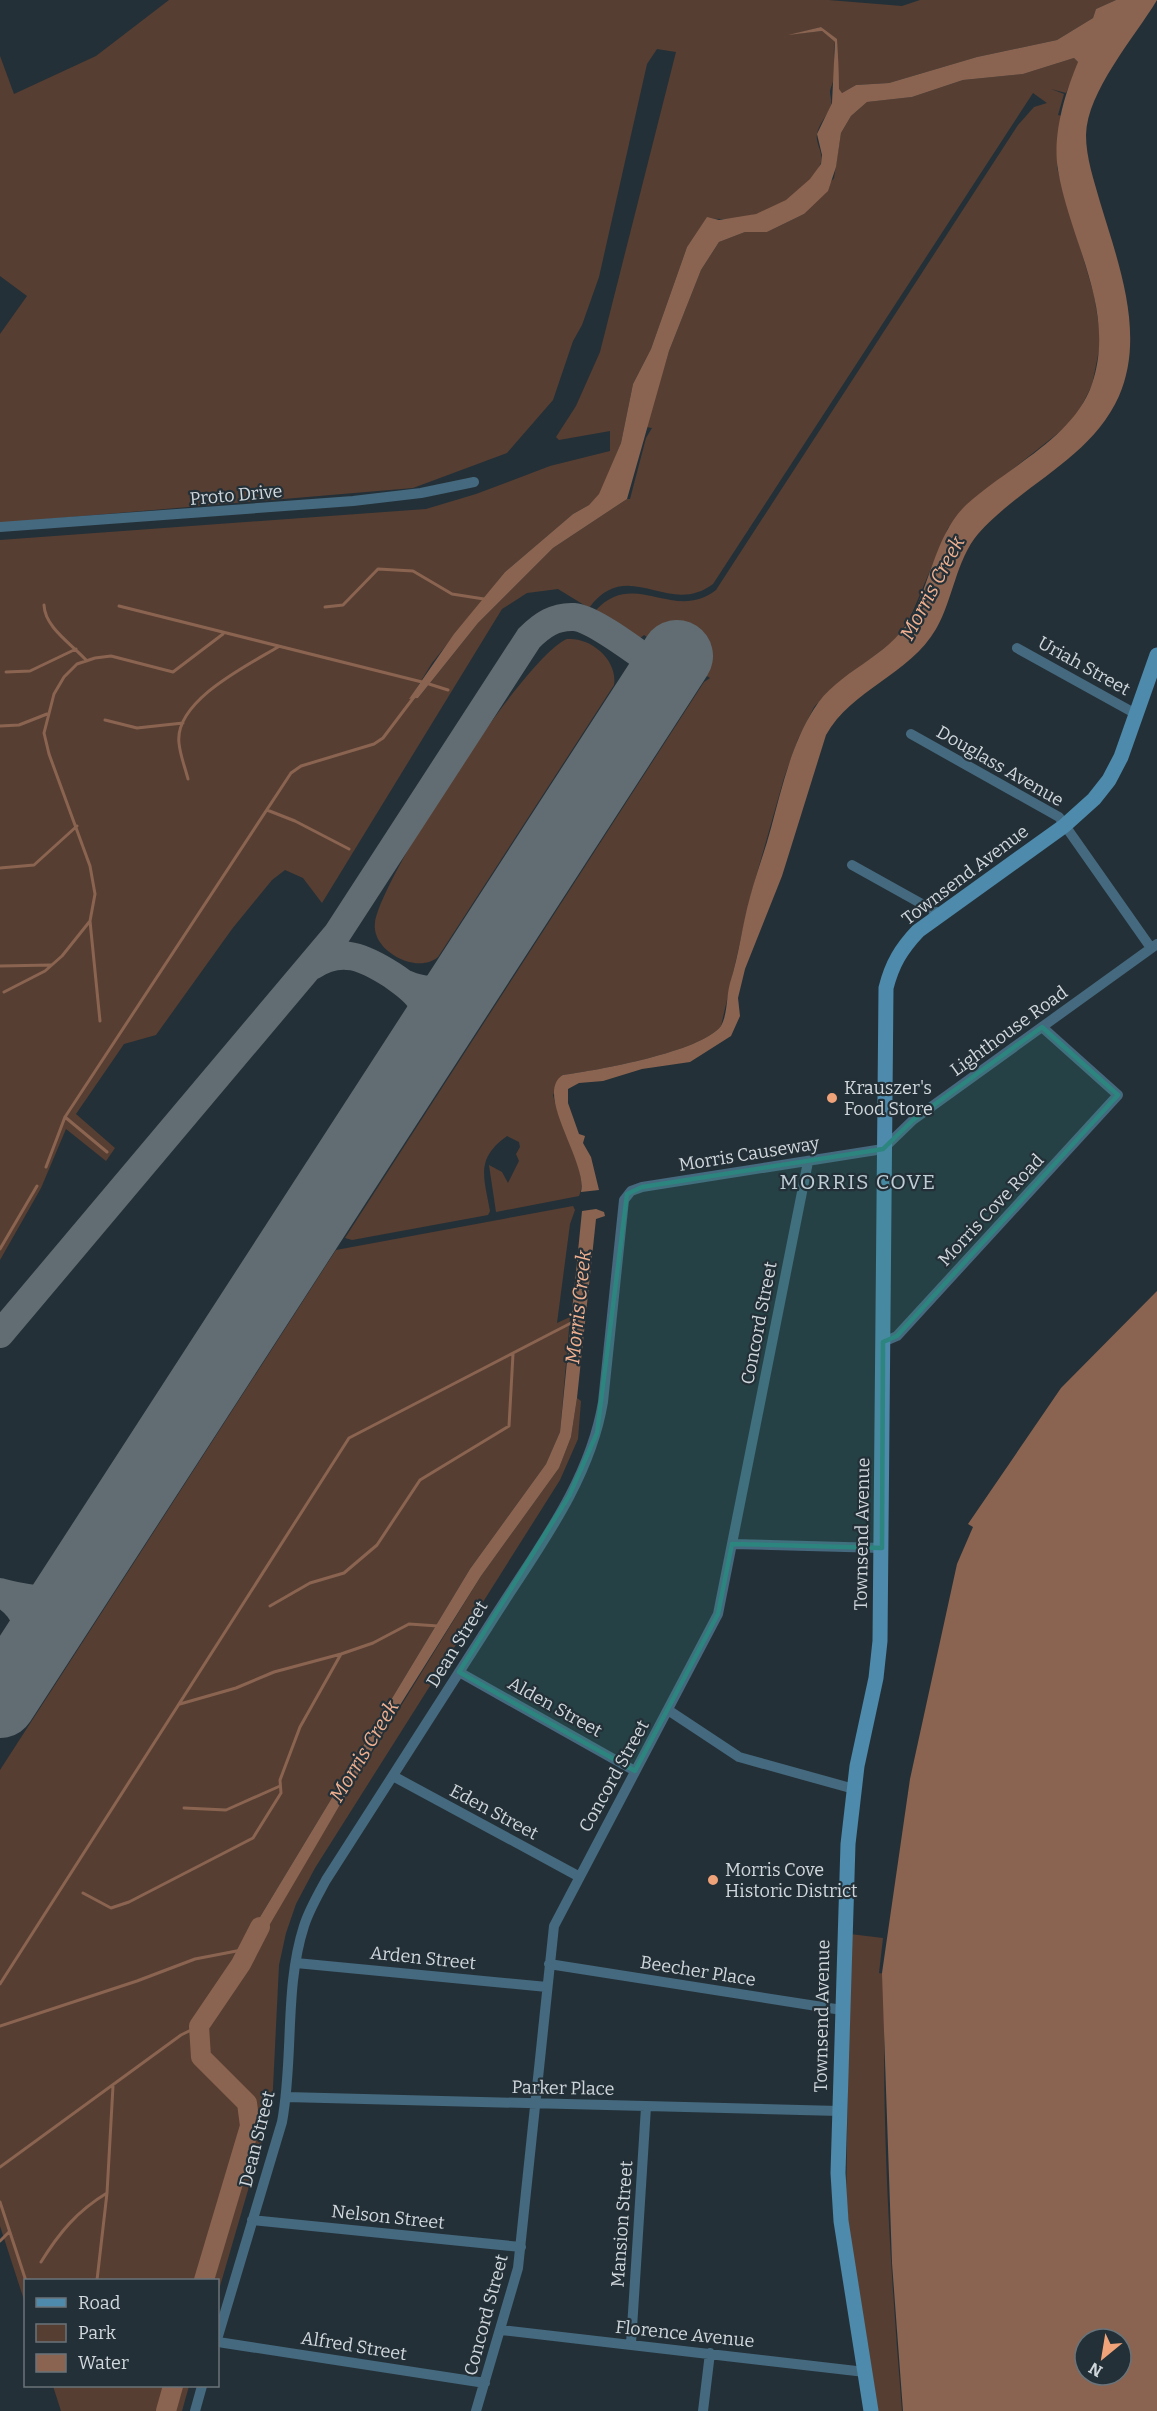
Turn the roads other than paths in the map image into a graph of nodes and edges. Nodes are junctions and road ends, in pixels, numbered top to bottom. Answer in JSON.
{"nodes":[{"id":1,"x":474,"y":482,"type":"dead end"},
{"id":2,"x":0,"y":527,"type":"edge"},
{"id":3,"x":1017,"y":648,"type":"dead end"},
{"id":4,"x":1157,"y":655,"type":"edge"},
{"id":5,"x":1136,"y":714,"type":"junction"},
{"id":6,"x":911,"y":734,"type":"dead end"},
{"id":7,"x":1064,"y":826,"type":"junction"},
{"id":8,"x":852,"y":866,"type":"dead end"},
{"id":9,"x":940,"y":914,"type":"junction"},
{"id":10,"x":1154,"y":946,"type":"edge"},
{"id":11,"x":1042,"y":1027,"type":"junction"},
{"id":12,"x":883,"y":1149,"type":"junction"},
{"id":13,"x":808,"y":1162,"type":"junction"},
{"id":14,"x":624,"y":1200,"type":"joint"},
{"id":15,"x":883,"y":1342,"type":"junction"},
{"id":16,"x":732,"y":1544,"type":"junction"},
{"id":17,"x":882,"y":1548,"type":"junction"},
{"id":18,"x":459,"y":1672,"type":"junction"},
{"id":19,"x":668,"y":1710,"type":"junction"},
{"id":20,"x":635,"y":1771,"type":"junction"},
{"id":21,"x":393,"y":1776,"type":"junction"},
{"id":22,"x":854,"y":1789,"type":"junction"},
{"id":23,"x":578,"y":1876,"type":"junction"},
{"id":24,"x":296,"y":1963,"type":"junction"},
{"id":25,"x":549,"y":1964,"type":"junction"},
{"id":26,"x":547,"y":1987,"type":"junction"},
{"id":27,"x":842,"y":2010,"type":"junction"},
{"id":28,"x":286,"y":2097,"type":"junction"},
{"id":29,"x":535,"y":2105,"type":"junction"},
{"id":30,"x":646,"y":2107,"type":"junction"},
{"id":31,"x":840,"y":2111,"type":"junction"},
{"id":32,"x":252,"y":2220,"type":"junction"},
{"id":33,"x":521,"y":2247,"type":"junction"},
{"id":34,"x":501,"y":2330,"type":"junction"},
{"id":35,"x":219,"y":2333,"type":"edge"},
{"id":36,"x":219,"y":2342,"type":"edge"},
{"id":37,"x":631,"y":2344,"type":"junction"},
{"id":38,"x":710,"y":2353,"type":"junction"},
{"id":39,"x":866,"y":2372,"type":"junction"},
{"id":40,"x":485,"y":2383,"type":"junction"},
{"id":41,"x":201,"y":2387,"type":"edge"},
{"id":42,"x":195,"y":2411,"type":"edge"},
{"id":43,"x":476,"y":2411,"type":"edge"},
{"id":44,"x":703,"y":2411,"type":"edge"},
{"id":45,"x":871,"y":2411,"type":"edge"}],
"edges":[{"from":1,"to":2,"type":"street","name":"Proto Drive"},
{"from":3,"to":5,"type":"street","name":"Uriah Street"},
{"from":4,"to":5,"type":"main road","name":"Townsend Avenue"},
{"from":5,"to":7,"type":"main road","name":"Townsend Avenue"},
{"from":6,"to":7,"type":"street","name":"Douglass Avenue"},
{"from":7,"to":9,"type":"main road","name":"Townsend Avenue"},
{"from":7,"to":10,"type":"street","name":"Douglass Avenue"},
{"from":8,"to":9,"type":"street"},
{"from":9,"to":12,"type":"main road","name":"Townsend Avenue"},
{"from":10,"to":11,"type":"street","name":"Lighthouse Road"},
{"from":11,"to":12,"type":"street","name":"Lighthouse Road"},
{"from":11,"to":15,"type":"street","name":"Morris Cove Road"},
{"from":12,"to":13,"type":"street","name":"Morris Causeway"},
{"from":12,"to":15,"type":"main road","name":"Townsend Avenue"},
{"from":13,"to":14,"type":"street","name":"Morris Causeway"},
{"from":13,"to":16,"type":"street","name":"Concord Street"},
{"from":14,"to":18,"type":"street","name":"Dean Street"},
{"from":15,"to":17,"type":"main road","name":"Townsend Avenue"},
{"from":16,"to":17,"type":"street"},
{"from":16,"to":19,"type":"street","name":"Concord Street"},
{"from":17,"to":22,"type":"main road","name":"Townsend Avenue"},
{"from":18,"to":20,"type":"street","name":"Alden Street"},
{"from":18,"to":21,"type":"street","name":"Dean Street"},
{"from":19,"to":20,"type":"street","name":"Concord Street"},
{"from":19,"to":22,"type":"street"},
{"from":20,"to":23,"type":"street","name":"Concord Street"},
{"from":21,"to":23,"type":"street","name":"Eden Street"},
{"from":21,"to":24,"type":"street","name":"Dean Street"},
{"from":22,"to":27,"type":"main road","name":"Townsend Avenue"},
{"from":23,"to":25,"type":"street","name":"Concord Street"},
{"from":24,"to":26,"type":"street","name":"Arden Street"},
{"from":24,"to":28,"type":"street","name":"Dean Street"},
{"from":25,"to":26,"type":"street","name":"Concord Street"},
{"from":25,"to":27,"type":"street","name":"Beecher Place"},
{"from":26,"to":29,"type":"street","name":"Concord Street"},
{"from":27,"to":31,"type":"main road","name":"Townsend Avenue"},
{"from":28,"to":29,"type":"street","name":"Parker Place"},
{"from":28,"to":32,"type":"street","name":"Dean Street"},
{"from":29,"to":30,"type":"street","name":"Parker Place"},
{"from":29,"to":33,"type":"street","name":"Concord Street"},
{"from":30,"to":31,"type":"street","name":"Parker Place"},
{"from":30,"to":37,"type":"street","name":"Mansion Street"},
{"from":31,"to":39,"type":"main road","name":"Townsend Avenue"},
{"from":32,"to":33,"type":"street","name":"Nelson Street"},
{"from":32,"to":35,"type":"street","name":"Dean Street"},
{"from":33,"to":34,"type":"street","name":"Concord Street"},
{"from":34,"to":37,"type":"street","name":"Florence Avenue"},
{"from":34,"to":40,"type":"street","name":"Concord Street"},
{"from":36,"to":40,"type":"street","name":"Alfred Street"},
{"from":37,"to":38,"type":"street","name":"Florence Avenue"},
{"from":38,"to":39,"type":"street","name":"Florence Avenue"},
{"from":38,"to":44,"type":"street"},
{"from":39,"to":45,"type":"main road","name":"Townsend Avenue"},
{"from":40,"to":43,"type":"street","name":"Concord Street"},
{"from":41,"to":42,"type":"street"}]}
